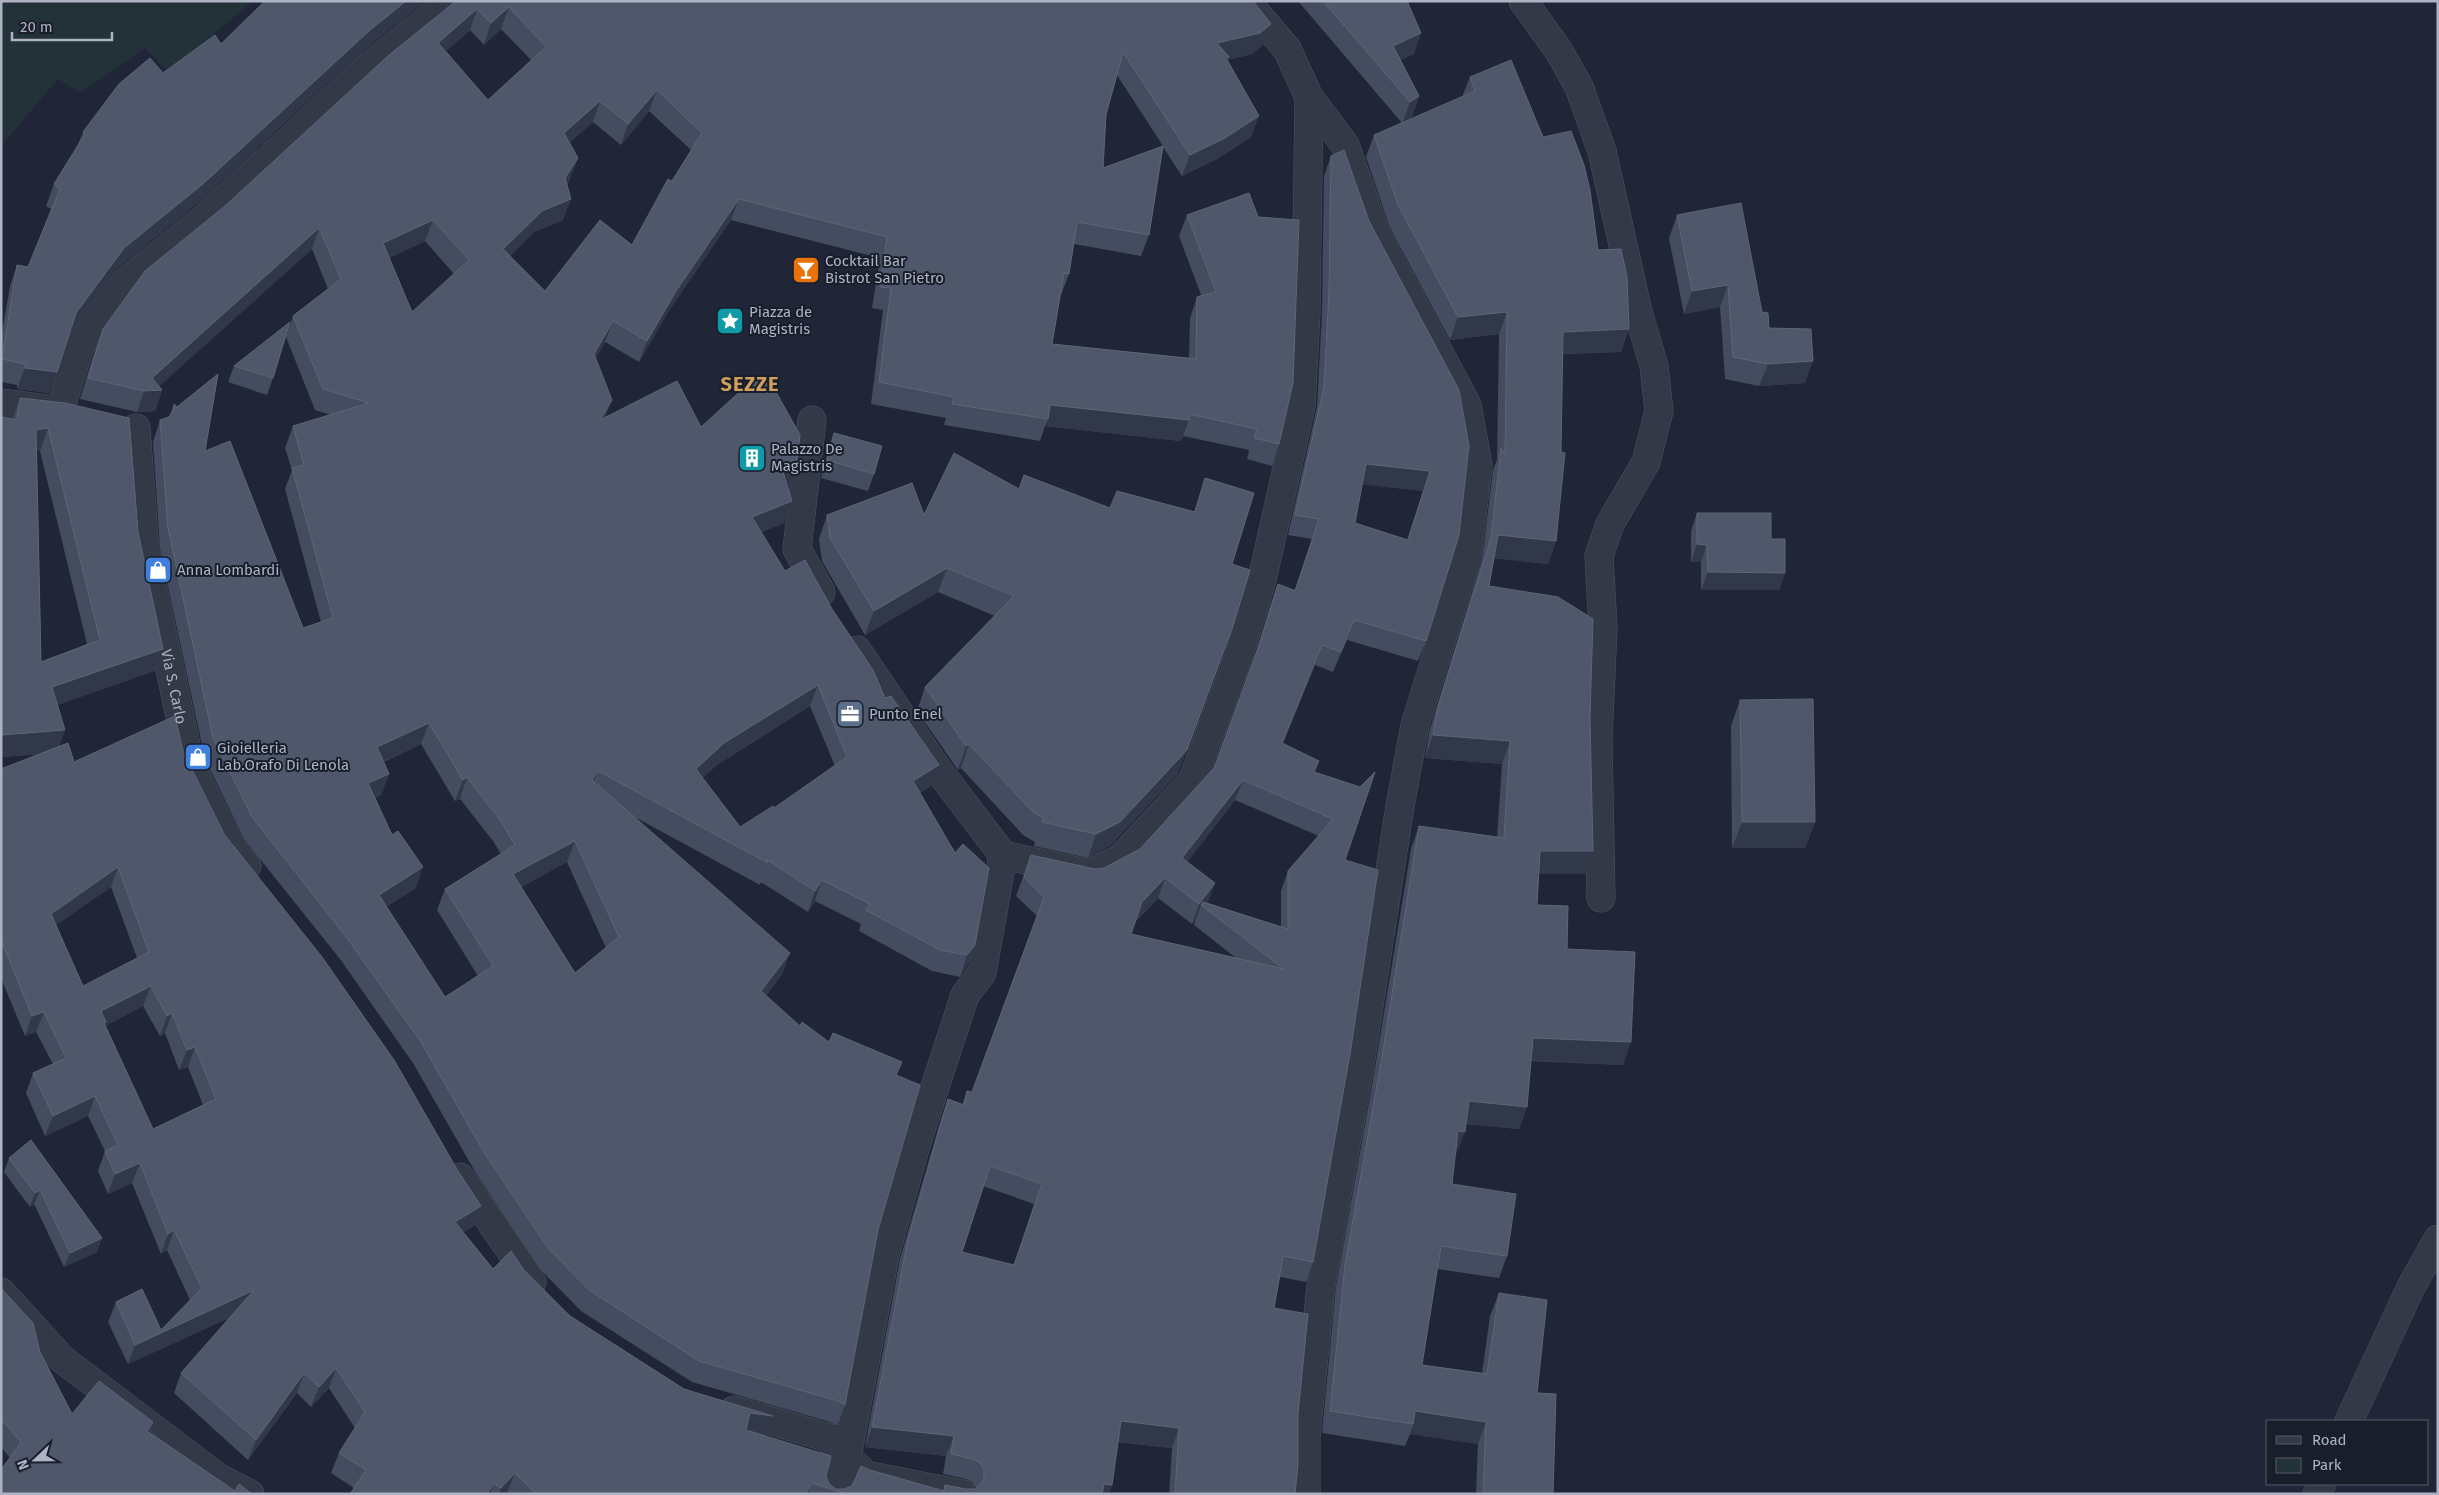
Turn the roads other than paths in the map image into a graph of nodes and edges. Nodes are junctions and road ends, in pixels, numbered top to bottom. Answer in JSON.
{"nodes":[{"id":1,"x":450,"y":1,"type":"edge"},
{"id":2,"x":1246,"y":1,"type":"edge"},
{"id":3,"x":1523,"y":1,"type":"edge"},
{"id":4,"x":1309,"y":97,"type":"junction"},
{"id":5,"x":1,"y":403,"type":"edge"},
{"id":6,"x":60,"y":410,"type":"junction"},
{"id":7,"x":812,"y":420,"type":"dead end"},
{"id":8,"x":1003,"y":855,"type":"junction"},
{"id":9,"x":261,"y":885,"type":"edge"},
{"id":10,"x":1601,"y":898,"type":"dead end"},
{"id":11,"x":449,"y":1157,"type":"edge"},
{"id":12,"x":2438,"y":1239,"type":"edge"},
{"id":13,"x":1,"y":1292,"type":"edge"},
{"id":14,"x":546,"y":1298,"type":"edge"},
{"id":15,"x":714,"y":1404,"type":"edge"},
{"id":16,"x":2349,"y":1420,"type":"edge"},
{"id":17,"x":847,"y":1457,"type":"junction"},
{"id":18,"x":250,"y":1494,"type":"edge"},
{"id":19,"x":834,"y":1494,"type":"edge"},
{"id":20,"x":962,"y":1494,"type":"edge"},
{"id":21,"x":1306,"y":1494,"type":"edge"}],
"edges":[{"from":1,"to":6,"type":"street"},
{"from":2,"to":4,"type":"street"},
{"from":3,"to":10,"type":"street"},
{"from":4,"to":8,"type":"street"},
{"from":4,"to":21,"type":"street"},
{"from":5,"to":6,"type":"street"},
{"from":6,"to":9,"type":"street","name":"Via S. Carlo"},
{"from":7,"to":8,"type":"street"},
{"from":8,"to":17,"type":"street"},
{"from":11,"to":14,"type":"street"},
{"from":12,"to":16,"type":"street"},
{"from":13,"to":18,"type":"street"},
{"from":15,"to":17,"type":"street"},
{"from":17,"to":19,"type":"street"},
{"from":17,"to":20,"type":"street"}]}
